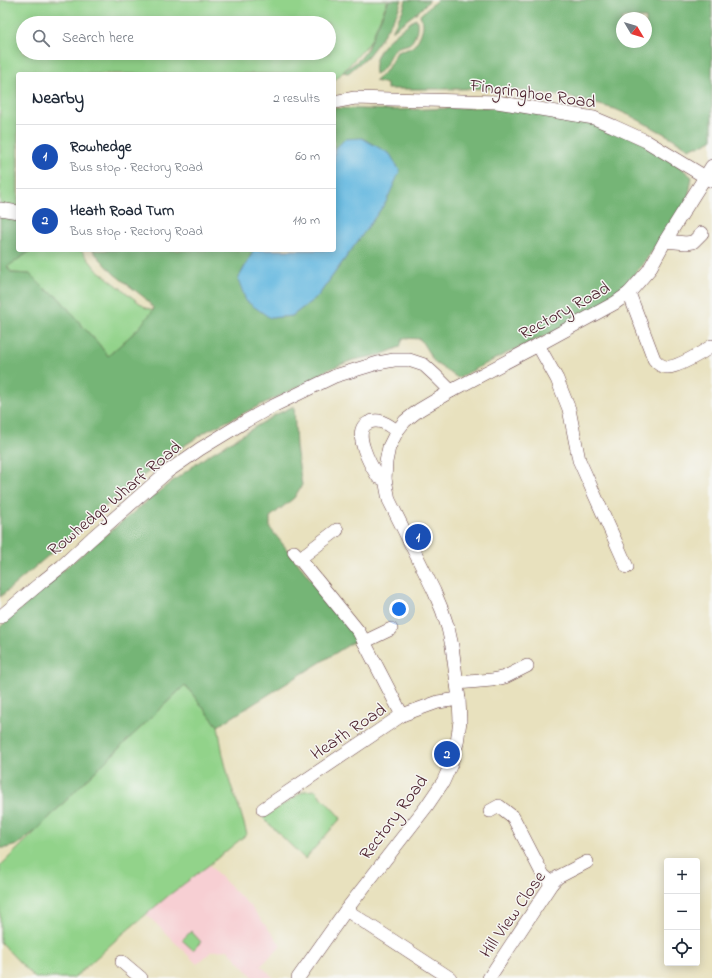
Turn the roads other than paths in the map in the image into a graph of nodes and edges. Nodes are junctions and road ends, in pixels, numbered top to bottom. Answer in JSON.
{"nodes":[{"id":1,"x":336,"y":102,"type":"edge"},
{"id":2,"x":710,"y":174,"type":"edge"},
{"id":3,"x":0,"y":209,"type":"edge"},
{"id":4,"x":16,"y":212,"type":"edge"},
{"id":5,"x":702,"y":233,"type":"dead end"},
{"id":6,"x":665,"y":241,"type":"junction"},
{"id":7,"x":629,"y":293,"type":"junction"},
{"id":8,"x":538,"y":345,"type":"junction"},
{"id":9,"x":712,"y":346,"type":"edge"},
{"id":10,"x":451,"y":391,"type":"junction"},
{"id":11,"x":397,"y":431,"type":"junction"},
{"id":12,"x":384,"y":479,"type":"junction"},
{"id":13,"x":337,"y":530,"type":"dead end"},
{"id":14,"x":627,"y":567,"type":"dead end"},
{"id":15,"x":0,"y":617,"type":"edge"},
{"id":16,"x":391,"y":629,"type":"dead end"},
{"id":17,"x":364,"y":642,"type":"junction"},
{"id":18,"x":527,"y":666,"type":"dead end"},
{"id":19,"x":457,"y":683,"type":"junction"},
{"id":20,"x":459,"y":698,"type":"junction"},
{"id":21,"x":402,"y":716,"type":"junction"},
{"id":22,"x":496,"y":805,"type":"dead end"},
{"id":23,"x":264,"y":809,"type":"dead end"},
{"id":24,"x":587,"y":862,"type":"dead end"},
{"id":25,"x":552,"y":883,"type":"junction"},
{"id":26,"x":346,"y":910,"type":"junction"},
{"id":27,"x":122,"y":962,"type":"dead end"},
{"id":28,"x":141,"y":978,"type":"edge"},
{"id":29,"x":298,"y":978,"type":"edge"},
{"id":30,"x":450,"y":978,"type":"edge"},
{"id":31,"x":489,"y":978,"type":"edge"}],
"edges":[{"from":1,"to":2,"type":"street","name":"Fingringhoe Road"},
{"from":2,"to":6,"type":"street","name":"Rectory Road"},
{"from":3,"to":4,"type":"street"},
{"from":5,"to":6,"type":"street"},
{"from":6,"to":7,"type":"street","name":"Rectory Road"},
{"from":7,"to":8,"type":"street","name":"Rectory Road"},
{"from":7,"to":9,"type":"street"},
{"from":8,"to":10,"type":"street","name":"Rectory Road"},
{"from":8,"to":14,"type":"street"},
{"from":10,"to":11,"type":"street","name":"Rectory Road"},
{"from":10,"to":15,"type":"street","name":"Rowhedge Wharf Road"},
{"from":11,"to":12,"type":"street","name":"Rectory Road"},
{"from":11,"to":12,"type":"street","name":"Rectory Road"},
{"from":12,"to":19,"type":"street","name":"Rectory Road"},
{"from":13,"to":17,"type":"street"},
{"from":16,"to":17,"type":"street"},
{"from":17,"to":21,"type":"street"},
{"from":18,"to":19,"type":"street"},
{"from":19,"to":20,"type":"street","name":"Rectory Road"},
{"from":20,"to":21,"type":"street","name":"Heath Road"},
{"from":20,"to":26,"type":"street","name":"Rectory Road"},
{"from":21,"to":23,"type":"street","name":"Heath Road"},
{"from":22,"to":25,"type":"street"},
{"from":24,"to":25,"type":"street","name":"Hill View Close"},
{"from":25,"to":31,"type":"street","name":"Hill View Close"},
{"from":26,"to":29,"type":"street","name":"Rectory Road"},
{"from":26,"to":30,"type":"street"},
{"from":27,"to":28,"type":"street"}]}
